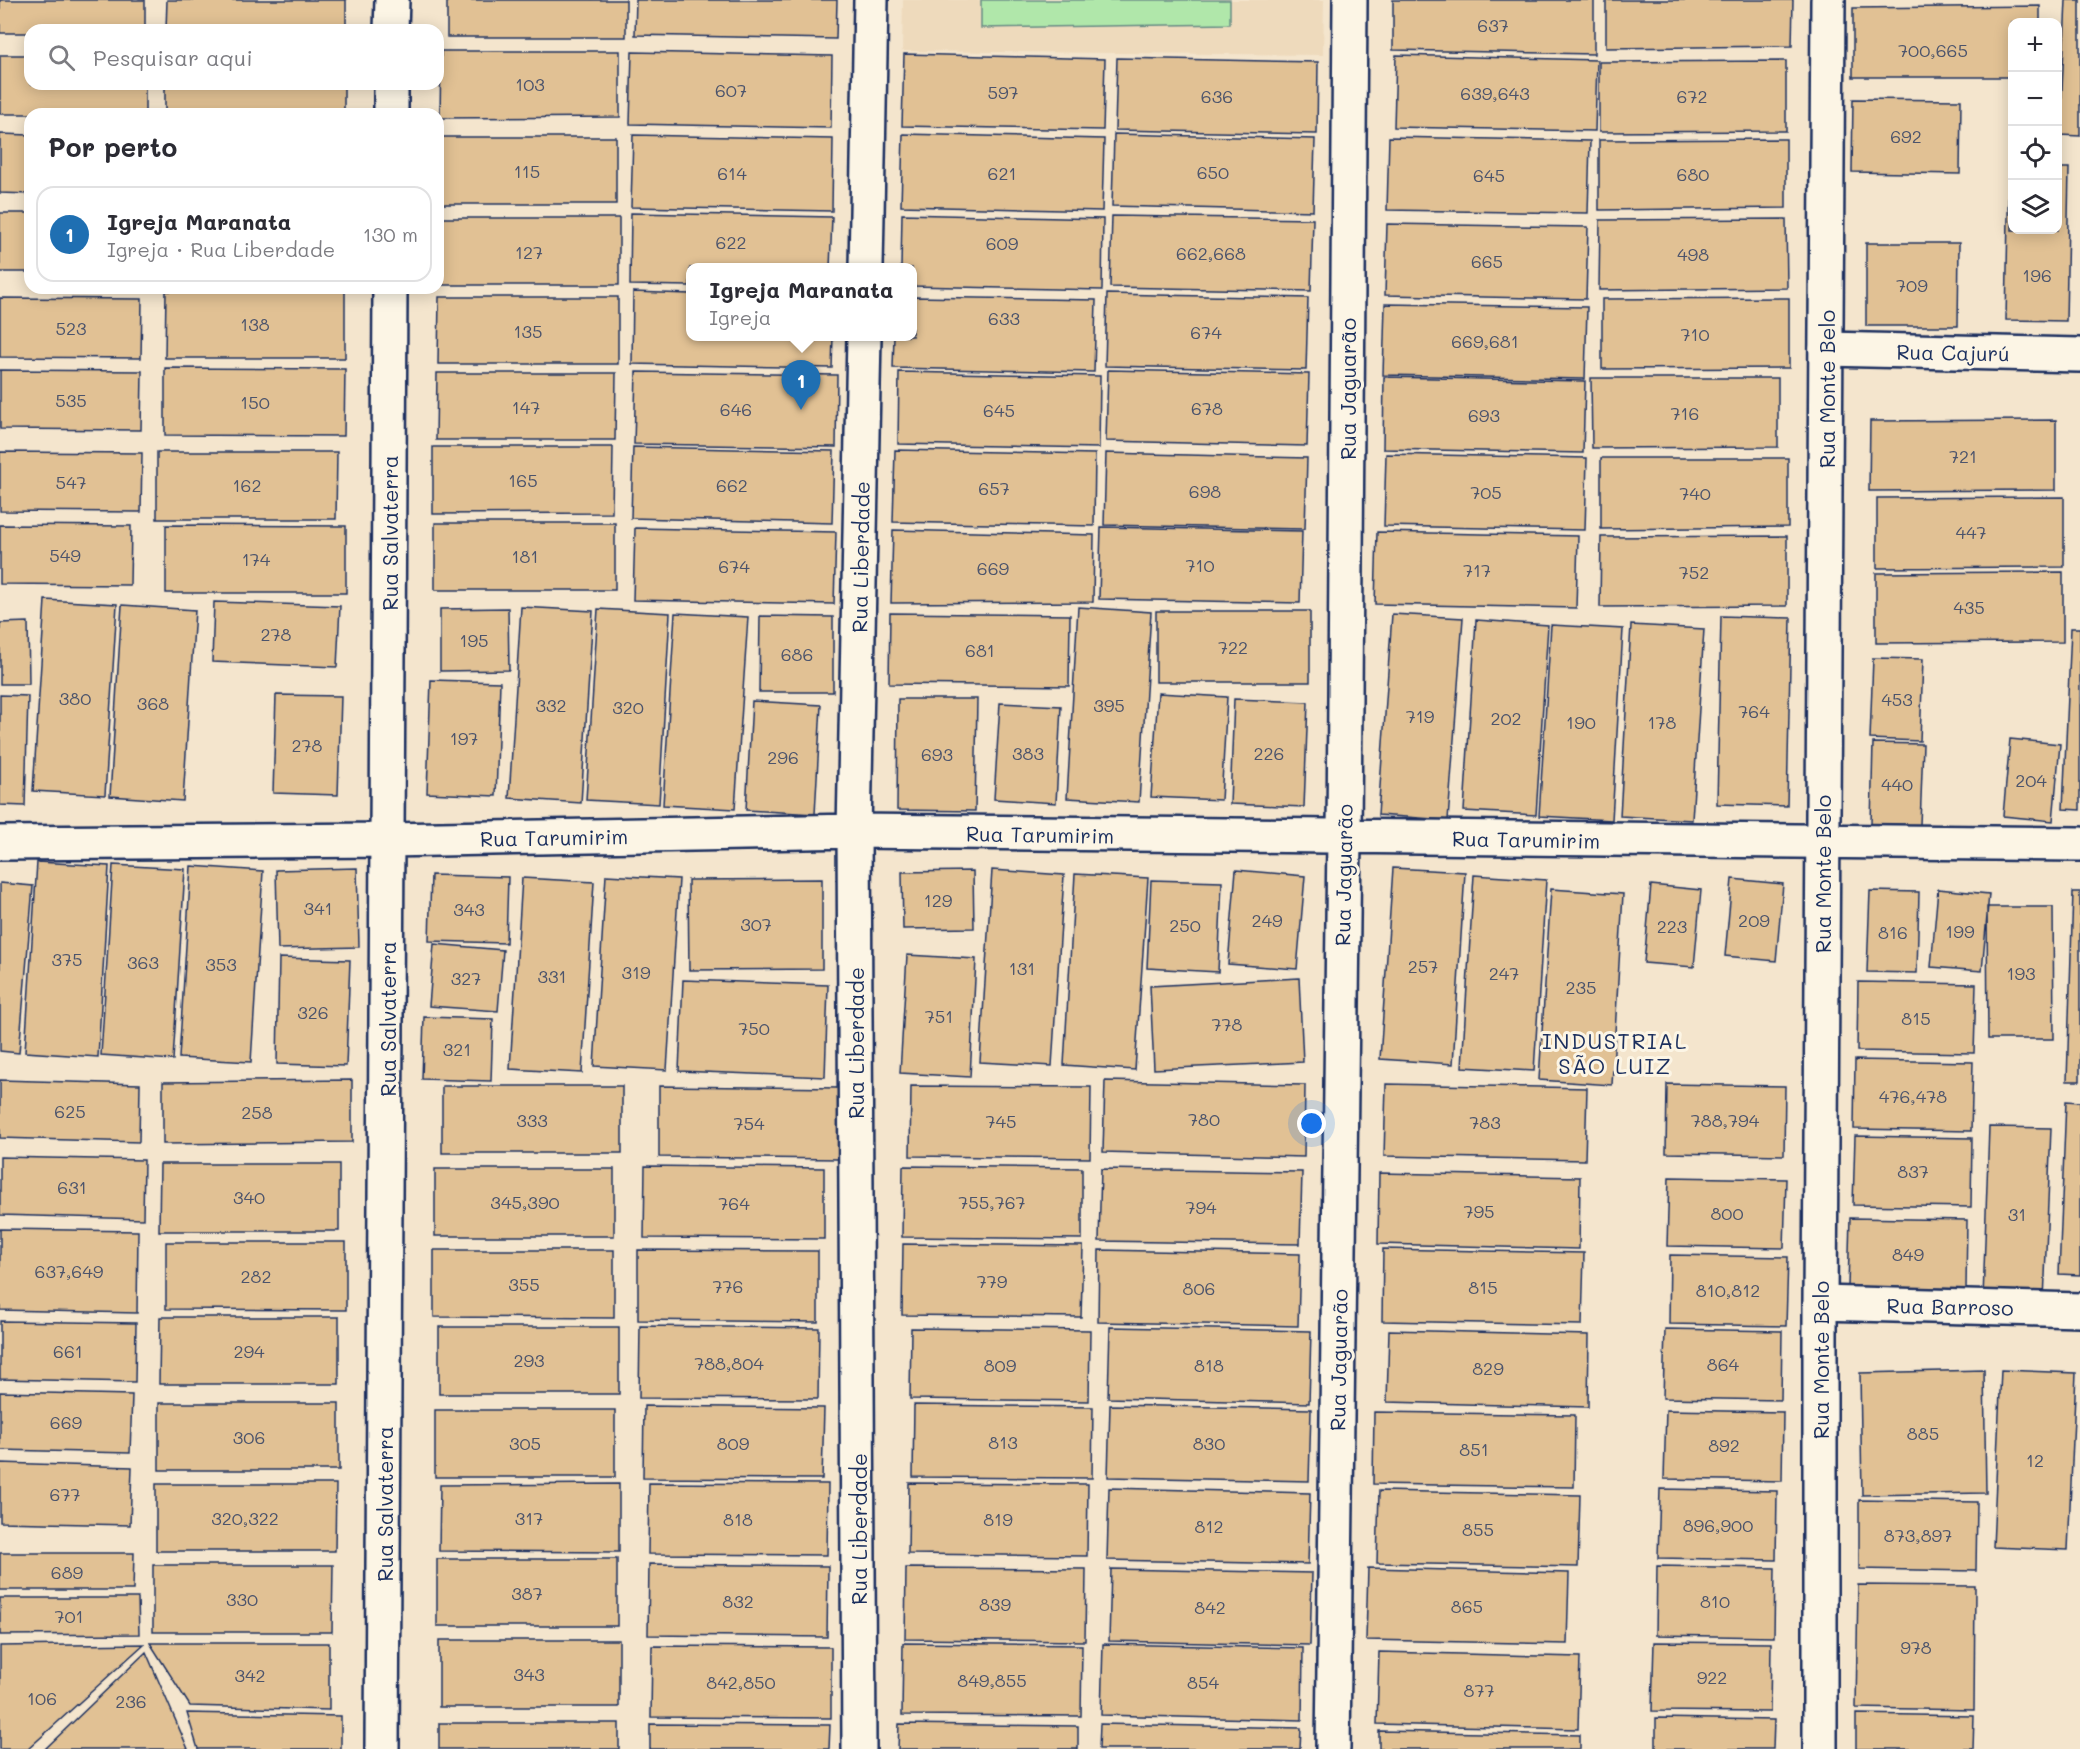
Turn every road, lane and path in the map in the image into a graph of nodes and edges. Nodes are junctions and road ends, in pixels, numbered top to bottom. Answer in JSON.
{"nodes":[{"id":1,"x":392,"y":0,"type":"edge"},
{"id":2,"x":871,"y":0,"type":"edge"},
{"id":3,"x":1350,"y":0,"type":"edge"},
{"id":4,"x":1828,"y":0,"type":"edge"},
{"id":5,"x":391,"y":24,"type":"edge"},
{"id":6,"x":391,"y":90,"type":"edge"},
{"id":7,"x":391,"y":108,"type":"edge"},
{"id":8,"x":866,"y":263,"type":"edge"},
{"id":9,"x":390,"y":294,"type":"edge"},
{"id":10,"x":864,"y":341,"type":"edge"},
{"id":11,"x":1826,"y":349,"type":"junction"},
{"id":12,"x":2080,"y":356,"type":"edge"},
{"id":13,"x":854,"y":831,"type":"junction"},
{"id":14,"x":1344,"y":837,"type":"junction"},
{"id":15,"x":388,"y":840,"type":"junction"},
{"id":16,"x":0,"y":843,"type":"edge"},
{"id":17,"x":1822,"y":843,"type":"junction"},
{"id":18,"x":2080,"y":844,"type":"edge"},
{"id":19,"x":1820,"y":1303,"type":"junction"},
{"id":20,"x":2080,"y":1310,"type":"edge"},
{"id":21,"x":382,"y":1749,"type":"edge"},
{"id":22,"x":859,"y":1749,"type":"edge"},
{"id":23,"x":1333,"y":1749,"type":"edge"},
{"id":24,"x":1820,"y":1749,"type":"edge"}],
"edges":[{"from":1,"to":5,"type":"street"},
{"from":2,"to":8,"type":"street"},
{"from":3,"to":14,"type":"street","name":"Rua Jaguarão"},
{"from":4,"to":11,"type":"street","name":"Rua Monte Belo"},
{"from":6,"to":7,"type":"street"},
{"from":9,"to":15,"type":"street","name":"Rua Salvaterra"},
{"from":10,"to":13,"type":"street","name":"Rua Liberdade"},
{"from":11,"to":12,"type":"street","name":"Rua Cajurú"},
{"from":11,"to":17,"type":"street","name":"Rua Monte Belo"},
{"from":13,"to":14,"type":"street","name":"Rua Tarumirim"},
{"from":13,"to":15,"type":"street","name":"Rua Tarumirim"},
{"from":13,"to":22,"type":"street","name":"Rua Liberdade"},
{"from":14,"to":17,"type":"street","name":"Rua Tarumirim"},
{"from":14,"to":23,"type":"street","name":"Rua Jaguarão"},
{"from":15,"to":16,"type":"street","name":"Rua Tarumirim"},
{"from":15,"to":21,"type":"street","name":"Rua Salvaterra"},
{"from":17,"to":18,"type":"street","name":"Rua Tarumirim"},
{"from":17,"to":19,"type":"street","name":"Rua Monte Belo"},
{"from":19,"to":20,"type":"street","name":"Rua Barroso"},
{"from":19,"to":24,"type":"street","name":"Rua Monte Belo"}]}
